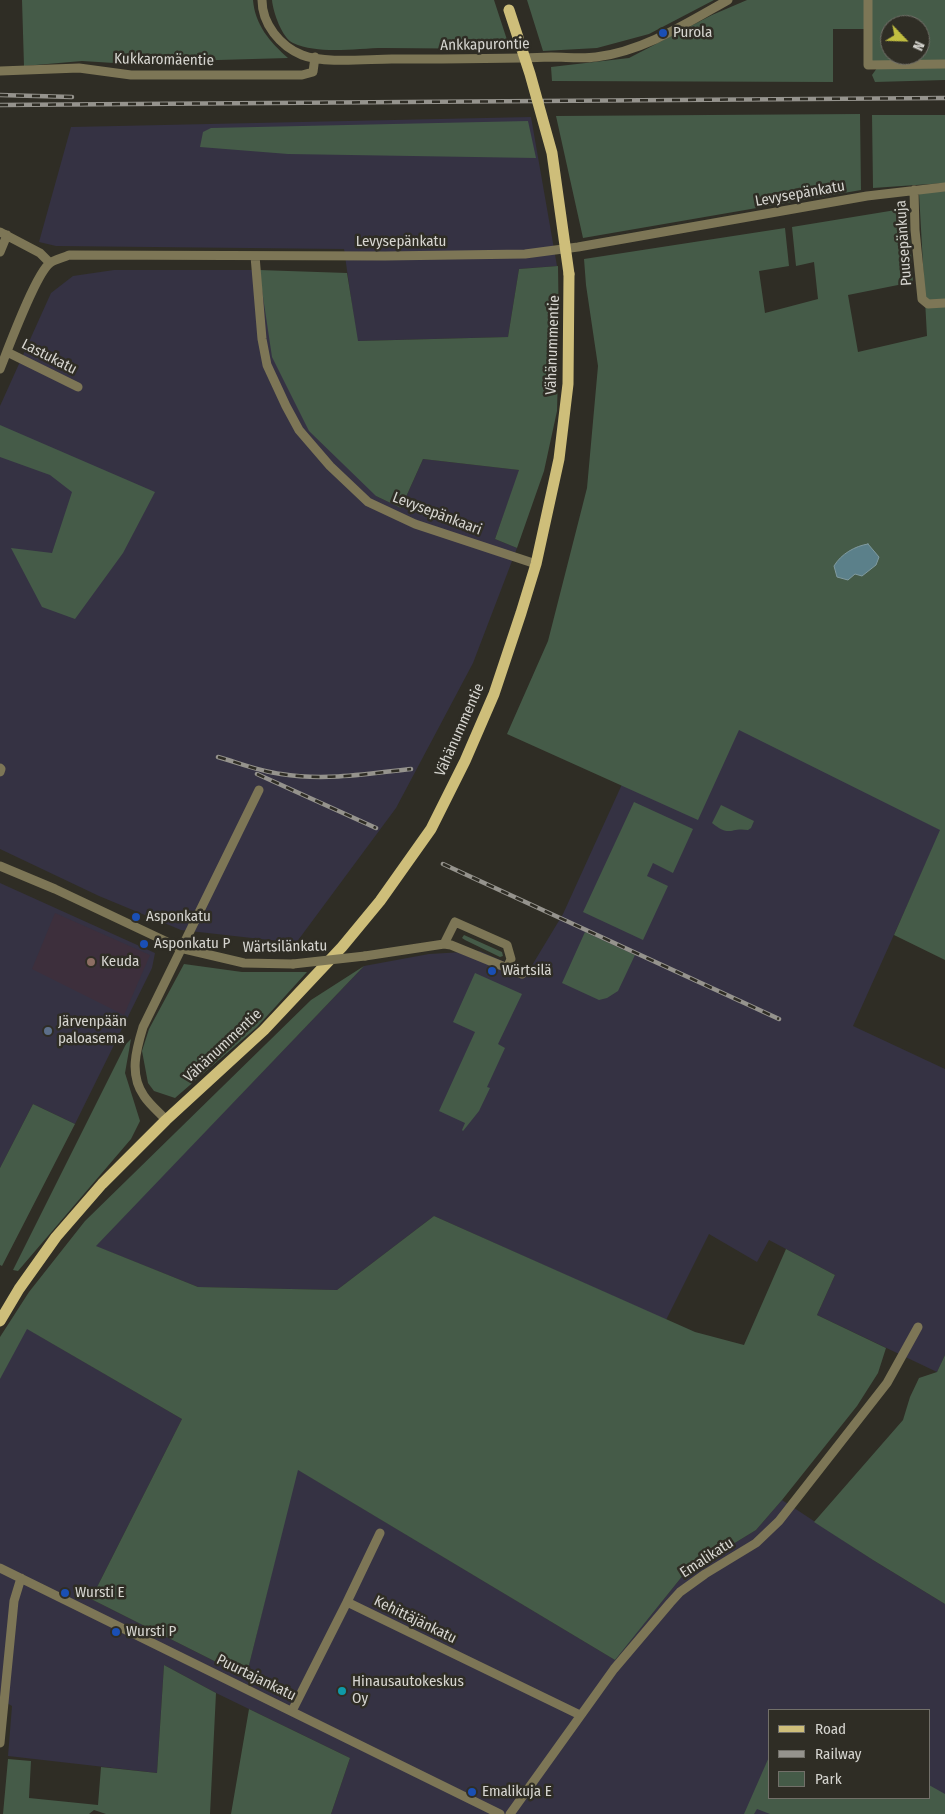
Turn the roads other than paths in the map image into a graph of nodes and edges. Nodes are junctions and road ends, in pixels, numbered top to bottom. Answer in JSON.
{"nodes":[{"id":1,"x":262,"y":0,"type":"edge"},
{"id":2,"x":728,"y":0,"type":"edge"},
{"id":3,"x":868,"y":0,"type":"edge"},
{"id":4,"x":508,"y":5,"type":"edge"},
{"id":5,"x":315,"y":57,"type":"junction"},
{"id":6,"x":945,"y":64,"type":"edge"},
{"id":7,"x":0,"y":71,"type":"edge"},
{"id":8,"x":945,"y":187,"type":"edge"},
{"id":9,"x":914,"y":190,"type":"junction"},
{"id":10,"x":4,"y":234,"type":"edge"},
{"id":11,"x":0,"y":252,"type":"edge"},
{"id":12,"x":255,"y":256,"type":"junction"},
{"id":13,"x":50,"y":263,"type":"junction"},
{"id":14,"x":945,"y":303,"type":"edge"},
{"id":15,"x":7,"y":352,"type":"junction"},
{"id":16,"x":0,"y":369,"type":"edge"},
{"id":17,"x":78,"y":387,"type":"dead end"},
{"id":18,"x":536,"y":564,"type":"junction"},
{"id":19,"x":259,"y":790,"type":"dead end"},
{"id":20,"x":0,"y":866,"type":"edge"},
{"id":21,"x":444,"y":944,"type":"junction"},
{"id":22,"x":180,"y":948,"type":"junction"},
{"id":23,"x":507,"y":968,"type":"junction"},
{"id":24,"x":522,"y":974,"type":"dead end"},
{"id":25,"x":166,"y":1120,"type":"junction"},
{"id":26,"x":0,"y":1321,"type":"edge"},
{"id":27,"x":918,"y":1327,"type":"dead end"},
{"id":28,"x":380,"y":1533,"type":"dead end"},
{"id":29,"x":0,"y":1568,"type":"edge"},
{"id":30,"x":21,"y":1578,"type":"junction"},
{"id":31,"x":346,"y":1602,"type":"junction"},
{"id":32,"x":292,"y":1711,"type":"junction"},
{"id":33,"x":580,"y":1715,"type":"junction"},
{"id":34,"x":0,"y":1743,"type":"edge"},
{"id":35,"x":500,"y":1814,"type":"edge"},
{"id":36,"x":510,"y":1814,"type":"edge"}],
"edges":[{"from":1,"to":5,"type":"street","name":"Ankkapurontie"},
{"from":2,"to":5,"type":"street","name":"Ankkapurontie"},
{"from":3,"to":6,"type":"street"},
{"from":4,"to":18,"type":"main road","name":"Vähänummentie","bridge":true},
{"from":5,"to":7,"type":"street","name":"Kukkaromäentie"},
{"from":8,"to":9,"type":"street","name":"Levysepänkatu"},
{"from":9,"to":12,"type":"street","name":"Levysepänkatu"},
{"from":9,"to":14,"type":"street","name":"Puusepänkuja"},
{"from":10,"to":11,"type":"street"},
{"from":10,"to":13,"type":"street"},
{"from":12,"to":13,"type":"street","name":"Levysepänkatu"},
{"from":12,"to":18,"type":"street","name":"Levysepänkaari"},
{"from":13,"to":15,"type":"street"},
{"from":15,"to":16,"type":"street"},
{"from":15,"to":17,"type":"street","name":"Lastukatu"},
{"from":18,"to":25,"type":"main road","name":"Vähänummentie"},
{"from":19,"to":22,"type":"street"},
{"from":20,"to":22,"type":"street","name":"Wärtsilänkatu"},
{"from":21,"to":22,"type":"street","name":"Wärtsilänkatu","bridge":true},
{"from":21,"to":23,"type":"street","name":"Wärtsilänkatu"},
{"from":21,"to":23,"type":"street"},
{"from":22,"to":25,"type":"street"},
{"from":23,"to":24,"type":"street","name":"Wärtsilänkatu"},
{"from":25,"to":26,"type":"main road","name":"Vähänummentie"},
{"from":27,"to":33,"type":"street","name":"Emalikatu"},
{"from":28,"to":31,"type":"street"},
{"from":29,"to":30,"type":"street","name":"Puurtajankatu"},
{"from":30,"to":32,"type":"street","name":"Puurtajankatu"},
{"from":30,"to":34,"type":"street"},
{"from":31,"to":32,"type":"street"},
{"from":31,"to":33,"type":"street","name":"Kehittäjänkatu"},
{"from":32,"to":35,"type":"street","name":"Puurtajankatu"},
{"from":33,"to":36,"type":"street","name":"Emalikatu"}]}
